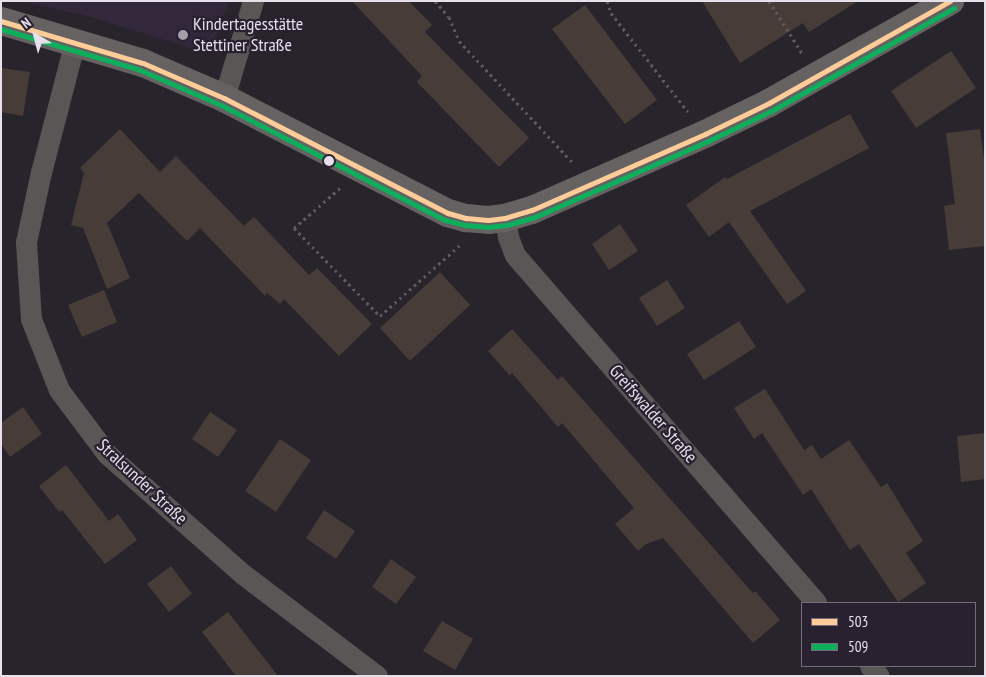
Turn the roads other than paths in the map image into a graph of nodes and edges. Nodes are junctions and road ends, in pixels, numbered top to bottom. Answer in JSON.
{"nodes":[{"id":1,"x":253,"y":1,"type":"edge"},
{"id":2,"x":950,"y":1,"type":"edge"},
{"id":3,"x":1,"y":22,"type":"edge"},
{"id":4,"x":75,"y":42,"type":"junction"},
{"id":5,"x":224,"y":98,"type":"junction"},
{"id":6,"x":497,"y":219,"type":"junction"},
{"id":7,"x":815,"y":602,"type":"edge"},
{"id":8,"x":377,"y":676,"type":"edge"}],
"edges":[{"from":1,"to":5,"type":"street"},
{"from":2,"to":6,"type":"street"},
{"from":3,"to":4,"type":"street"},
{"from":4,"to":5,"type":"street"},
{"from":4,"to":8,"type":"street","name":"Stralsunder Straße"},
{"from":5,"to":6,"type":"street"},
{"from":6,"to":7,"type":"street","name":"Greifswalder Straße"}]}
